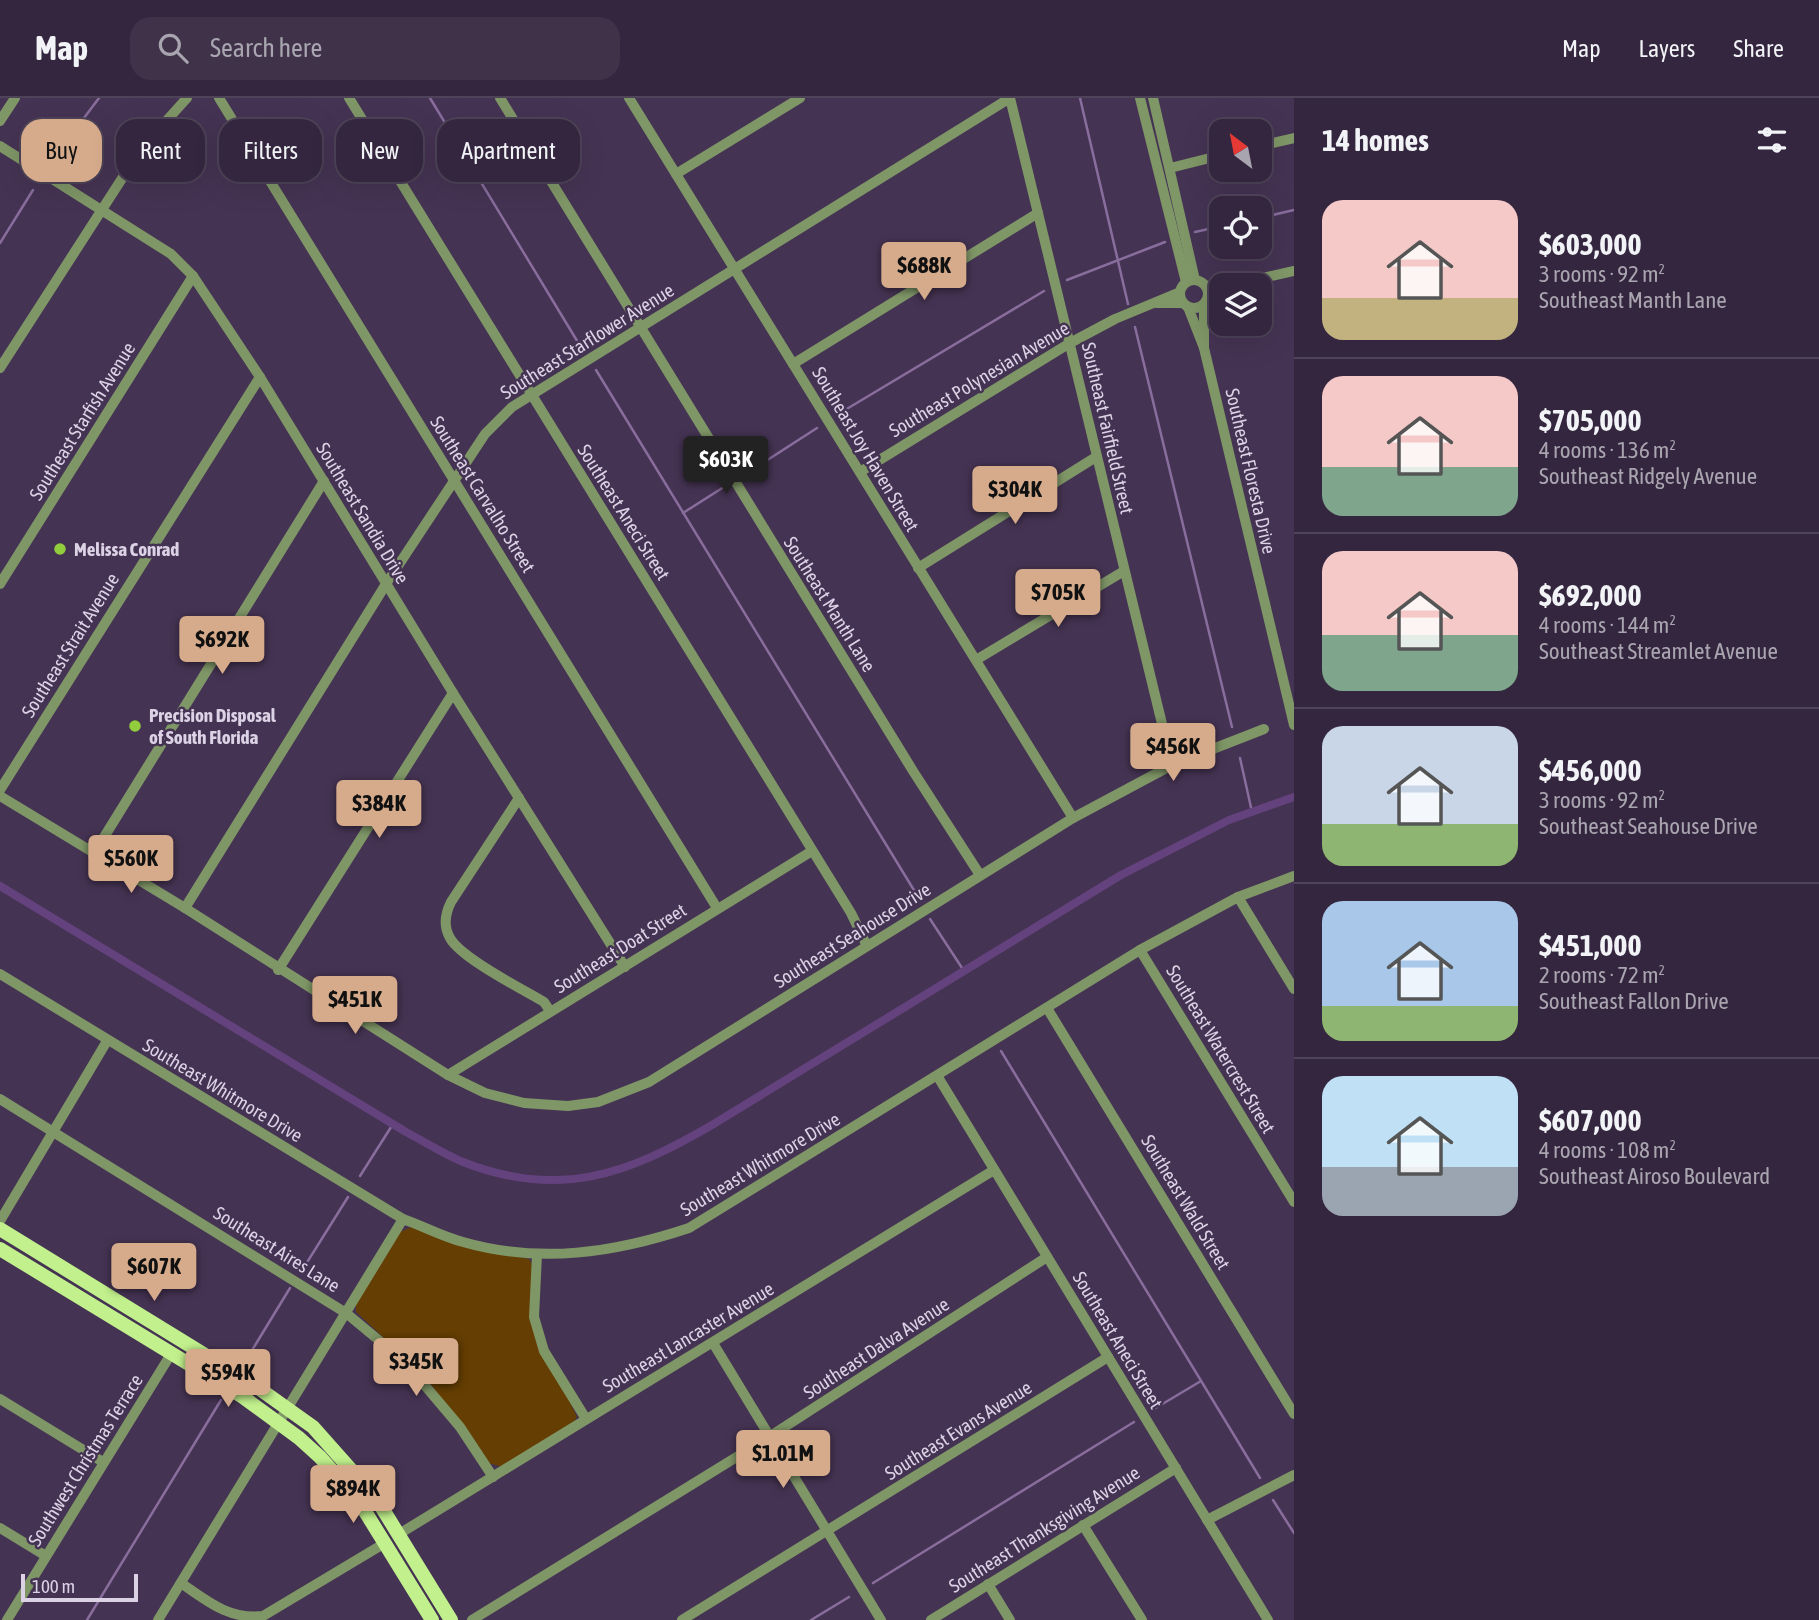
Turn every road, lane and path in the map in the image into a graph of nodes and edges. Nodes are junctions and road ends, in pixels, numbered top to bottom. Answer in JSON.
{"nodes":[{"id":1,"x":15,"y":98,"type":"edge"},
{"id":2,"x":187,"y":98,"type":"edge"},
{"id":3,"x":219,"y":98,"type":"edge"},
{"id":4,"x":348,"y":98,"type":"edge"},
{"id":5,"x":500,"y":98,"type":"edge"},
{"id":6,"x":629,"y":98,"type":"edge"},
{"id":7,"x":800,"y":98,"type":"edge"},
{"id":8,"x":1010,"y":98,"type":"edge"},
{"id":9,"x":1140,"y":98,"type":"edge"},
{"id":10,"x":1153,"y":98,"type":"edge"},
{"id":11,"x":0,"y":121,"type":"edge"},
{"id":12,"x":1294,"y":138,"type":"edge"},
{"id":13,"x":1272,"y":143,"type":"edge"},
{"id":14,"x":0,"y":146,"type":"edge"},
{"id":15,"x":1209,"y":158,"type":"edge"},
{"id":16,"x":1170,"y":168,"type":"junction"},
{"id":17,"x":676,"y":174,"type":"junction"},
{"id":18,"x":100,"y":208,"type":"junction"},
{"id":19,"x":1038,"y":213,"type":"junction"},
{"id":20,"x":735,"y":270,"type":"junction"},
{"id":21,"x":1294,"y":271,"type":"edge"},
{"id":22,"x":194,"y":276,"type":"junction"},
{"id":23,"x":1272,"y":276,"type":"edge"},
{"id":24,"x":1186,"y":293,"type":"junction"},
{"id":25,"x":1209,"y":294,"type":"edge"},
{"id":26,"x":1206,"y":296,"type":"junction"},
{"id":27,"x":640,"y":326,"type":"junction"},
{"id":28,"x":1070,"y":343,"type":"junction"},
{"id":29,"x":1204,"y":348,"type":"junction"},
{"id":30,"x":793,"y":364,"type":"junction"},
{"id":31,"x":0,"y":368,"type":"edge"},
{"id":32,"x":260,"y":377,"type":"junction"},
{"id":33,"x":530,"y":394,"type":"junction"},
{"id":34,"x":1096,"y":457,"type":"junction"},
{"id":35,"x":860,"y":472,"type":"junction"},
{"id":36,"x":324,"y":481,"type":"junction"},
{"id":37,"x":455,"y":482,"type":"junction"},
{"id":38,"x":918,"y":568,"type":"junction"},
{"id":39,"x":1124,"y":571,"type":"junction"},
{"id":40,"x":0,"y":584,"type":"edge"},
{"id":41,"x":386,"y":584,"type":"junction"},
{"id":42,"x":976,"y":660,"type":"junction"},
{"id":43,"x":453,"y":693,"type":"junction"},
{"id":44,"x":1294,"y":725,"type":"edge"},
{"id":45,"x":1264,"y":729,"type":"dead end"},
{"id":46,"x":1172,"y":765,"type":"junction"},
{"id":47,"x":0,"y":790,"type":"edge"},
{"id":48,"x":0,"y":796,"type":"edge"},
{"id":49,"x":519,"y":797,"type":"junction"},
{"id":50,"x":1073,"y":818,"type":"junction"},
{"id":51,"x":812,"y":851,"type":"junction"},
{"id":52,"x":93,"y":855,"type":"junction"},
{"id":53,"x":980,"y":875,"type":"junction"},
{"id":54,"x":1294,"y":876,"type":"edge"},
{"id":55,"x":1238,"y":897,"type":"junction"},
{"id":56,"x":185,"y":908,"type":"junction"},
{"id":57,"x":717,"y":908,"type":"junction"},
{"id":58,"x":867,"y":946,"type":"junction"},
{"id":59,"x":1140,"y":950,"type":"junction"},
{"id":60,"x":625,"y":967,"type":"junction"},
{"id":61,"x":278,"y":970,"type":"junction"},
{"id":62,"x":0,"y":974,"type":"edge"},
{"id":63,"x":1294,"y":989,"type":"edge"},
{"id":64,"x":1047,"y":1009,"type":"junction"},
{"id":65,"x":550,"y":1011,"type":"junction"},
{"id":66,"x":107,"y":1041,"type":"junction"},
{"id":67,"x":448,"y":1075,"type":"junction"},
{"id":68,"x":938,"y":1077,"type":"junction"},
{"id":69,"x":0,"y":1099,"type":"edge"},
{"id":70,"x":53,"y":1132,"type":"junction"},
{"id":71,"x":994,"y":1170,"type":"junction"},
{"id":72,"x":1294,"y":1202,"type":"edge"},
{"id":73,"x":403,"y":1219,"type":"junction"},
{"id":74,"x":0,"y":1221,"type":"edge"},
{"id":75,"x":0,"y":1229,"type":"edge"},
{"id":76,"x":0,"y":1250,"type":"edge"},
{"id":77,"x":537,"y":1255,"type":"junction"},
{"id":78,"x":1047,"y":1257,"type":"junction"},
{"id":79,"x":132,"y":1311,"type":"junction"},
{"id":80,"x":346,"y":1313,"type":"junction"},
{"id":81,"x":124,"y":1325,"type":"junction"},
{"id":82,"x":712,"y":1343,"type":"junction"},
{"id":83,"x":170,"y":1354,"type":"junction"},
{"id":84,"x":1108,"y":1357,"type":"junction"},
{"id":85,"x":0,"y":1399,"type":"edge"},
{"id":86,"x":285,"y":1414,"type":"junction"},
{"id":87,"x":1294,"y":1414,"type":"edge"},
{"id":88,"x":586,"y":1419,"type":"junction"},
{"id":89,"x":769,"y":1437,"type":"junction"},
{"id":90,"x":103,"y":1462,"type":"junction"},
{"id":91,"x":1175,"y":1468,"type":"junction"},
{"id":92,"x":1294,"y":1475,"type":"edge"},
{"id":93,"x":493,"y":1477,"type":"junction"},
{"id":94,"x":1207,"y":1520,"type":"junction"},
{"id":95,"x":1083,"y":1525,"type":"junction"},
{"id":96,"x":0,"y":1528,"type":"edge"},
{"id":97,"x":827,"y":1532,"type":"junction"},
{"id":98,"x":399,"y":1534,"type":"junction"},
{"id":99,"x":385,"y":1543,"type":"junction"},
{"id":100,"x":46,"y":1556,"type":"junction"},
{"id":101,"x":181,"y":1583,"type":"junction"},
{"id":102,"x":988,"y":1584,"type":"junction"},
{"id":103,"x":6,"y":1620,"type":"edge"},
{"id":104,"x":158,"y":1620,"type":"edge"},
{"id":105,"x":432,"y":1620,"type":"edge"},
{"id":106,"x":450,"y":1620,"type":"edge"},
{"id":107,"x":472,"y":1620,"type":"edge"},
{"id":108,"x":682,"y":1620,"type":"edge"},
{"id":109,"x":881,"y":1620,"type":"edge"},
{"id":110,"x":931,"y":1620,"type":"edge"},
{"id":111,"x":1010,"y":1620,"type":"edge"},
{"id":112,"x":1142,"y":1620,"type":"edge"},
{"id":113,"x":1268,"y":1620,"type":"edge"}],
"edges":[{"from":1,"to":11,"type":"street"},
{"from":2,"to":18,"type":"street"},
{"from":3,"to":37,"type":"street","name":"Southeast Carvalho Street"},
{"from":4,"to":33,"type":"street","name":"Southeast Aneci Street"},
{"from":5,"to":27,"type":"street","name":"Southeast Manth Lane"},
{"from":6,"to":17,"type":"street","name":"Southeast Joy Haven Street"},
{"from":7,"to":17,"type":"street"},
{"from":8,"to":19,"type":"street","name":"Southeast Fairfield Street"},
{"from":8,"to":20,"type":"street","name":"Southeast Starflower Avenue"},
{"from":9,"to":24,"type":"street","name":"Southeast Floresta Drive"},
{"from":10,"to":16,"type":"street","name":"Southeast Floresta Drive"},
{"from":12,"to":13,"type":"street"},
{"from":14,"to":18,"type":"street","name":"Southeast Sandia Drive"},
{"from":15,"to":16,"type":"street"},
{"from":16,"to":24,"type":"street","name":"Southeast Floresta Drive"},
{"from":17,"to":20,"type":"street","name":"Southeast Joy Haven Street"},
{"from":18,"to":22,"type":"street","name":"Southeast Sandia Drive"},
{"from":18,"to":31,"type":"street"},
{"from":19,"to":28,"type":"street","name":"Southeast Fairfield Street"},
{"from":19,"to":30,"type":"street"},
{"from":20,"to":27,"type":"street","name":"Southeast Starflower Avenue"},
{"from":20,"to":30,"type":"street","name":"Southeast Joy Haven Street"},
{"from":21,"to":23,"type":"street"},
{"from":22,"to":32,"type":"street","name":"Southeast Sandia Drive"},
{"from":22,"to":40,"type":"street","name":"Southeast Starfish Avenue"},
{"from":24,"to":26,"type":"street"},
{"from":24,"to":26,"type":"street","name":"Southeast Polynesian Avenue"},
{"from":24,"to":28,"type":"street","name":"Southeast Polynesian Avenue"},
{"from":24,"to":29,"type":"street","name":"Southeast Floresta Drive"},
{"from":25,"to":26,"type":"street"},
{"from":26,"to":29,"type":"street","name":"Southeast Floresta Drive"},
{"from":27,"to":33,"type":"street","name":"Southeast Starflower Avenue"},
{"from":27,"to":53,"type":"street","name":"Southeast Manth Lane"},
{"from":28,"to":34,"type":"street","name":"Southeast Fairfield Street"},
{"from":28,"to":35,"type":"street","name":"Southeast Polynesian Avenue"},
{"from":29,"to":44,"type":"street","name":"Southeast Floresta Drive"},
{"from":30,"to":35,"type":"street","name":"Southeast Joy Haven Street"},
{"from":32,"to":36,"type":"street","name":"Southeast Sandia Drive"},
{"from":32,"to":47,"type":"street","name":"Southeast Strait Avenue"},
{"from":33,"to":37,"type":"street","name":"Southeast Starflower Avenue"},
{"from":33,"to":51,"type":"street","name":"Southeast Aneci Street"},
{"from":34,"to":38,"type":"street"},
{"from":34,"to":39,"type":"street","name":"Southeast Fairfield Street"},
{"from":35,"to":38,"type":"street","name":"Southeast Joy Haven Street"},
{"from":36,"to":41,"type":"street","name":"Southeast Sandia Drive"},
{"from":36,"to":52,"type":"street"},
{"from":37,"to":41,"type":"street","name":"Southeast Starflower Avenue"},
{"from":37,"to":57,"type":"street","name":"Southeast Carvalho Street"},
{"from":38,"to":42,"type":"street","name":"Southeast Joy Haven Street"},
{"from":39,"to":42,"type":"street"},
{"from":39,"to":46,"type":"street","name":"Southeast Fairfield Street"},
{"from":41,"to":43,"type":"street","name":"Southeast Sandia Drive"},
{"from":41,"to":56,"type":"street","name":"Southeast Starflower Avenue"},
{"from":42,"to":50,"type":"street","name":"Southeast Joy Haven Street"},
{"from":43,"to":49,"type":"street","name":"Southeast Sandia Drive"},
{"from":43,"to":61,"type":"street"},
{"from":45,"to":46,"type":"street","name":"Southeast Seahouse Drive"},
{"from":46,"to":50,"type":"street","name":"Southeast Seahouse Drive"},
{"from":48,"to":52,"type":"street","name":"Southeast Seahouse Drive"},
{"from":49,"to":60,"type":"street","name":"Southeast Sandia Drive"},
{"from":49,"to":65,"type":"street"},
{"from":50,"to":53,"type":"street","name":"Southeast Seahouse Drive"},
{"from":51,"to":57,"type":"street","name":"Southeast Doat Street"},
{"from":51,"to":58,"type":"street","name":"Southeast Aneci Street"},
{"from":52,"to":56,"type":"street","name":"Southeast Seahouse Drive"},
{"from":53,"to":58,"type":"street","name":"Southeast Seahouse Drive"},
{"from":54,"to":55,"type":"street","name":"Southeast Whitmore Drive"},
{"from":55,"to":59,"type":"street","name":"Southeast Whitmore Drive"},
{"from":55,"to":63,"type":"street"},
{"from":56,"to":61,"type":"street","name":"Southeast Seahouse Drive"},
{"from":57,"to":60,"type":"street","name":"Southeast Doat Street"},
{"from":58,"to":67,"type":"street","name":"Southeast Seahouse Drive"},
{"from":59,"to":64,"type":"street","name":"Southeast Whitmore Drive"},
{"from":59,"to":72,"type":"street","name":"Southeast Watercrest Street"},
{"from":60,"to":65,"type":"street","name":"Southeast Doat Street"},
{"from":61,"to":67,"type":"street","name":"Southeast Seahouse Drive"},
{"from":62,"to":66,"type":"street","name":"Southeast Whitmore Drive"},
{"from":64,"to":68,"type":"street","name":"Southeast Whitmore Drive"},
{"from":64,"to":87,"type":"street","name":"Southeast Wald Street"},
{"from":65,"to":67,"type":"street","name":"Southeast Doat Street"},
{"from":66,"to":70,"type":"street"},
{"from":66,"to":73,"type":"street","name":"Southeast Whitmore Drive"},
{"from":68,"to":71,"type":"street","name":"Southeast Aneci Street"},
{"from":68,"to":77,"type":"street","name":"Southeast Whitmore Drive"},
{"from":69,"to":70,"type":"street","name":"Southeast Aires Lane"},
{"from":70,"to":74,"type":"street"},
{"from":70,"to":80,"type":"street","name":"Southeast Aires Lane"},
{"from":71,"to":78,"type":"street","name":"Southeast Aneci Street"},
{"from":71,"to":82,"type":"street","name":"Southeast Lancaster Avenue"},
{"from":73,"to":77,"type":"street","name":"Southeast Whitmore Drive"},
{"from":73,"to":80,"type":"street"},
{"from":75,"to":79,"type":"main road"},
{"from":76,"to":81,"type":"main road"},
{"from":77,"to":88,"type":"street"},
{"from":78,"to":84,"type":"street","name":"Southeast Aneci Street"},
{"from":78,"to":89,"type":"street","name":"Southeast Dalva Avenue"},
{"from":79,"to":81,"type":"main road"},
{"from":79,"to":86,"type":"main road"},
{"from":80,"to":86,"type":"street"},
{"from":80,"to":93,"type":"street","name":"Southeast Aires Lane"},
{"from":81,"to":83,"type":"main road"},
{"from":82,"to":88,"type":"street","name":"Southeast Lancaster Avenue"},
{"from":82,"to":89,"type":"street"},
{"from":83,"to":86,"type":"main road"},
{"from":83,"to":90,"type":"street","name":"Southwest Christmas Terrace"},
{"from":84,"to":91,"type":"street","name":"Southeast Aneci Street"},
{"from":84,"to":97,"type":"street","name":"Southeast Evans Avenue"},
{"from":85,"to":90,"type":"street"},
{"from":86,"to":98,"type":"main road"},
{"from":86,"to":99,"type":"main road"},
{"from":86,"to":101,"type":"street"},
{"from":88,"to":93,"type":"street","name":"Southeast Lancaster Avenue"},
{"from":89,"to":97,"type":"street"},
{"from":89,"to":107,"type":"street","name":"Southeast Dalva Avenue"},
{"from":90,"to":100,"type":"street","name":"Southwest Christmas Terrace"},
{"from":91,"to":94,"type":"street","name":"Southeast Aneci Street"},
{"from":91,"to":95,"type":"street","name":"Southeast Thanksgiving Avenue"},
{"from":92,"to":94,"type":"street"},
{"from":93,"to":98,"type":"street","name":"Southeast Lancaster Avenue"},
{"from":94,"to":113,"type":"street","name":"Southeast Aneci Street"},
{"from":95,"to":102,"type":"street","name":"Southeast Thanksgiving Avenue"},
{"from":95,"to":112,"type":"street"},
{"from":96,"to":100,"type":"street"},
{"from":97,"to":108,"type":"street","name":"Southeast Evans Avenue"},
{"from":97,"to":109,"type":"street"},
{"from":98,"to":106,"type":"main road"},
{"from":99,"to":101,"type":"street"},
{"from":99,"to":105,"type":"main road"},
{"from":100,"to":103,"type":"street","name":"Southwest Christmas Terrace"},
{"from":101,"to":104,"type":"street"},
{"from":102,"to":110,"type":"street","name":"Southeast Thanksgiving Avenue"},
{"from":102,"to":111,"type":"street"}]}
